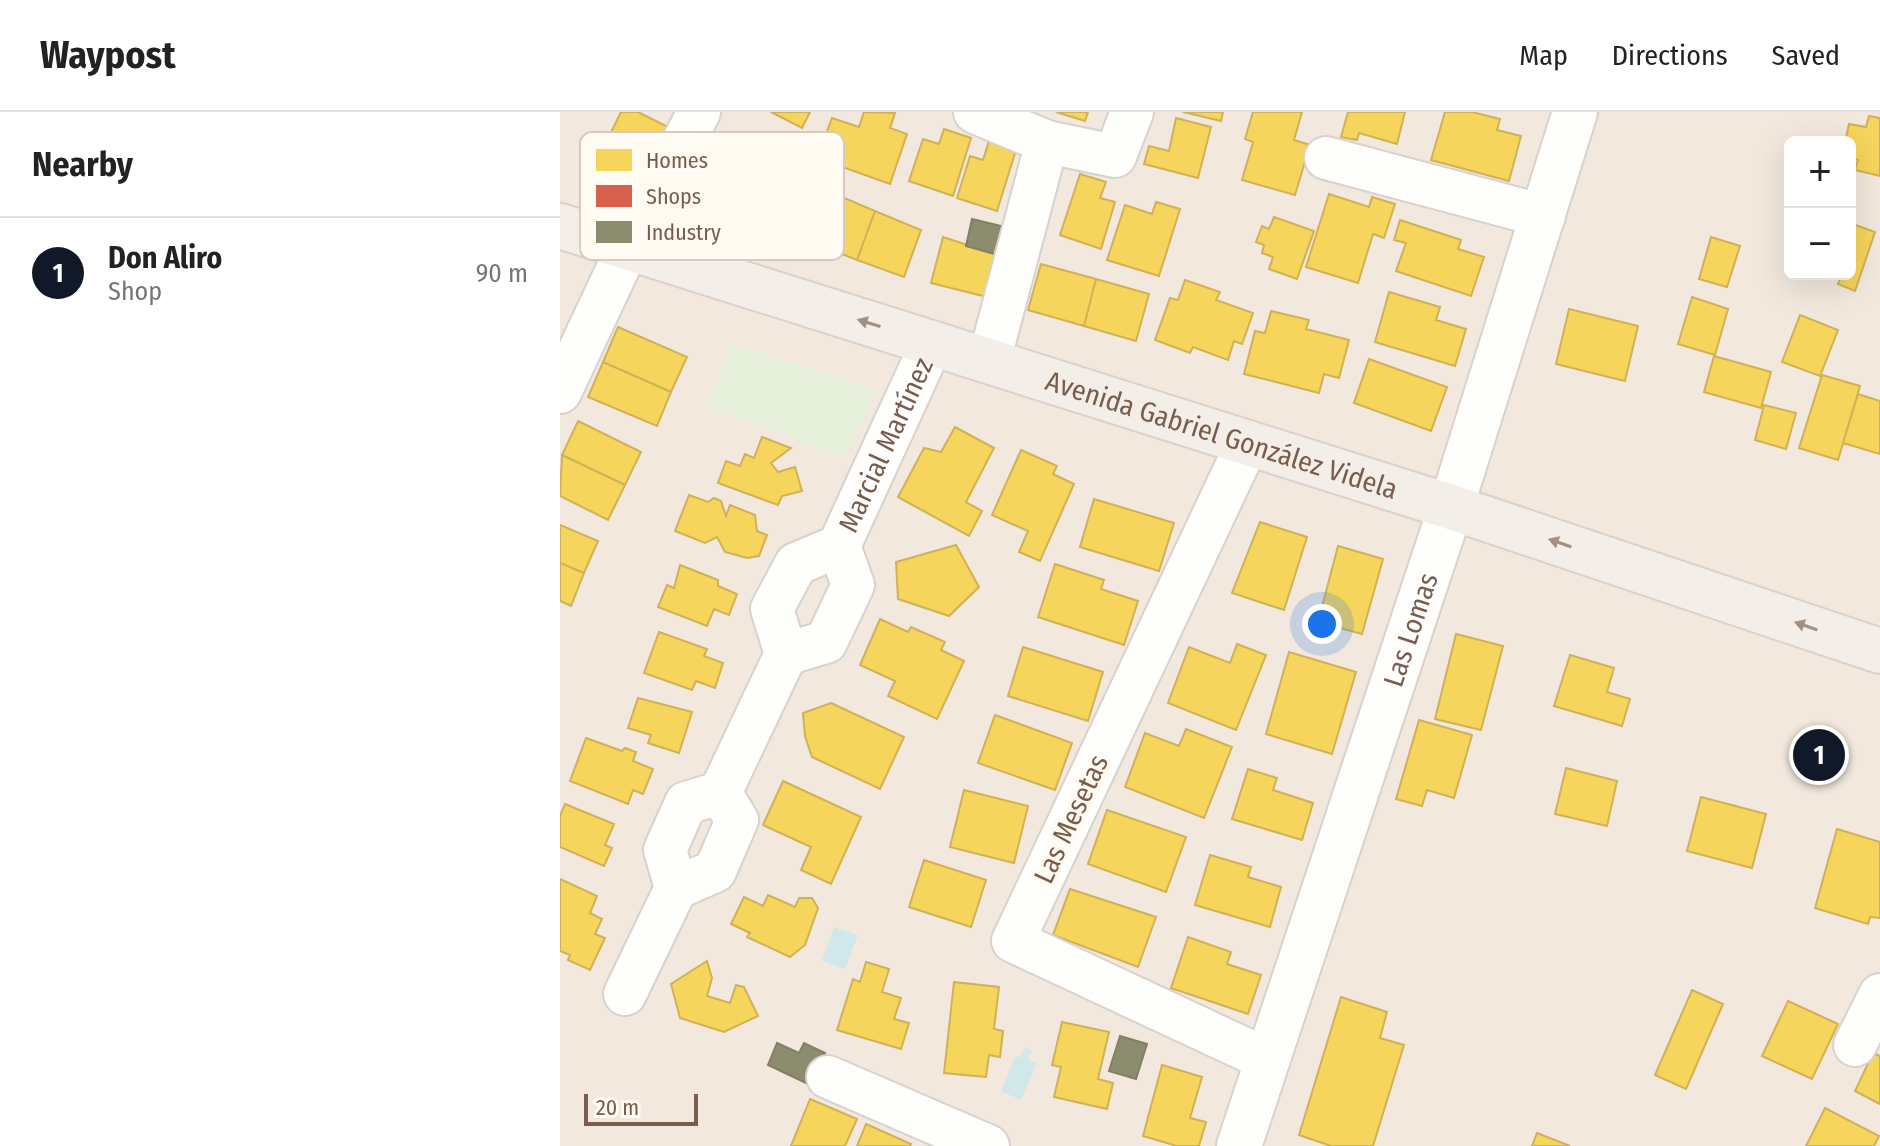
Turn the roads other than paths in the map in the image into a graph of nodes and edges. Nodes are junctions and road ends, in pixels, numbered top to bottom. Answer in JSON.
{"nodes":[{"id":1,"x":699,"y":112,"type":"edge"},
{"id":2,"x":975,"y":112,"type":"edge"},
{"id":3,"x":1132,"y":112,"type":"edge"},
{"id":4,"x":1575,"y":112,"type":"edge"},
{"id":5,"x":688,"y":132,"type":"edge"},
{"id":6,"x":1047,"y":142,"type":"junction"},
{"id":7,"x":1326,"y":158,"type":"dead end"},
{"id":8,"x":1544,"y":216,"type":"junction"},
{"id":9,"x":560,"y":226,"type":"edge"},
{"id":10,"x":580,"y":232,"type":"edge"},
{"id":11,"x":622,"y":260,"type":"edge"},
{"id":12,"x":669,"y":260,"type":"edge"},
{"id":13,"x":932,"y":343,"type":"junction"},
{"id":14,"x":989,"y":361,"type":"junction"},
{"id":15,"x":560,"y":392,"type":"edge"},
{"id":16,"x":1248,"y":442,"type":"junction"},
{"id":17,"x":1451,"y":507,"type":"junction"},
{"id":18,"x":839,"y":546,"type":"junction"},
{"id":19,"x":1880,"y":651,"type":"edge"},
{"id":20,"x":786,"y":654,"type":"junction"},
{"id":21,"x":625,"y":994,"type":"dead end"},
{"id":22,"x":1880,"y":995,"type":"edge"},
{"id":23,"x":1855,"y":1045,"type":"dead end"},
{"id":24,"x":1268,"y":1060,"type":"junction"},
{"id":25,"x":828,"y":1077,"type":"dead end"},
{"id":26,"x":988,"y":1146,"type":"edge"},
{"id":27,"x":1239,"y":1146,"type":"edge"}],
"edges":[{"from":1,"to":5,"type":"street"},
{"from":2,"to":6,"type":"street"},
{"from":3,"to":6,"type":"street"},
{"from":4,"to":8,"type":"street","name":"Las Lomas"},
{"from":6,"to":14,"type":"street"},
{"from":7,"to":8,"type":"street"},
{"from":8,"to":17,"type":"street","name":"Las Lomas"},
{"from":9,"to":10,"type":"main road","name":"Avenida Gabriel González Videla"},
{"from":11,"to":15,"type":"street"},
{"from":13,"to":12,"type":"main road","name":"Avenida Gabriel González Videla","one_way":true},
{"from":13,"to":14,"type":"main road","name":"Avenida Gabriel González Videla"},
{"from":13,"to":18,"type":"street","name":"Marcial Martínez"},
{"from":14,"to":16,"type":"main road","name":"Avenida Gabriel González Videla"},
{"from":16,"to":17,"type":"main road","name":"Avenida Gabriel González Videla"},
{"from":16,"to":24,"type":"street","name":"Las Mesetas"},
{"from":19,"to":17,"type":"main road","name":"Avenida Gabriel González Videla","one_way":true},
{"from":17,"to":24,"type":"street","name":"Las Lomas"},
{"from":18,"to":20,"type":"street","name":"Marcial Martínez"},
{"from":18,"to":20,"type":"street","name":"Marcial Martínez"},
{"from":20,"to":21,"type":"street"},
{"from":22,"to":23,"type":"street"},
{"from":24,"to":27,"type":"street","name":"Las Lomas"},
{"from":25,"to":26,"type":"street"}]}
